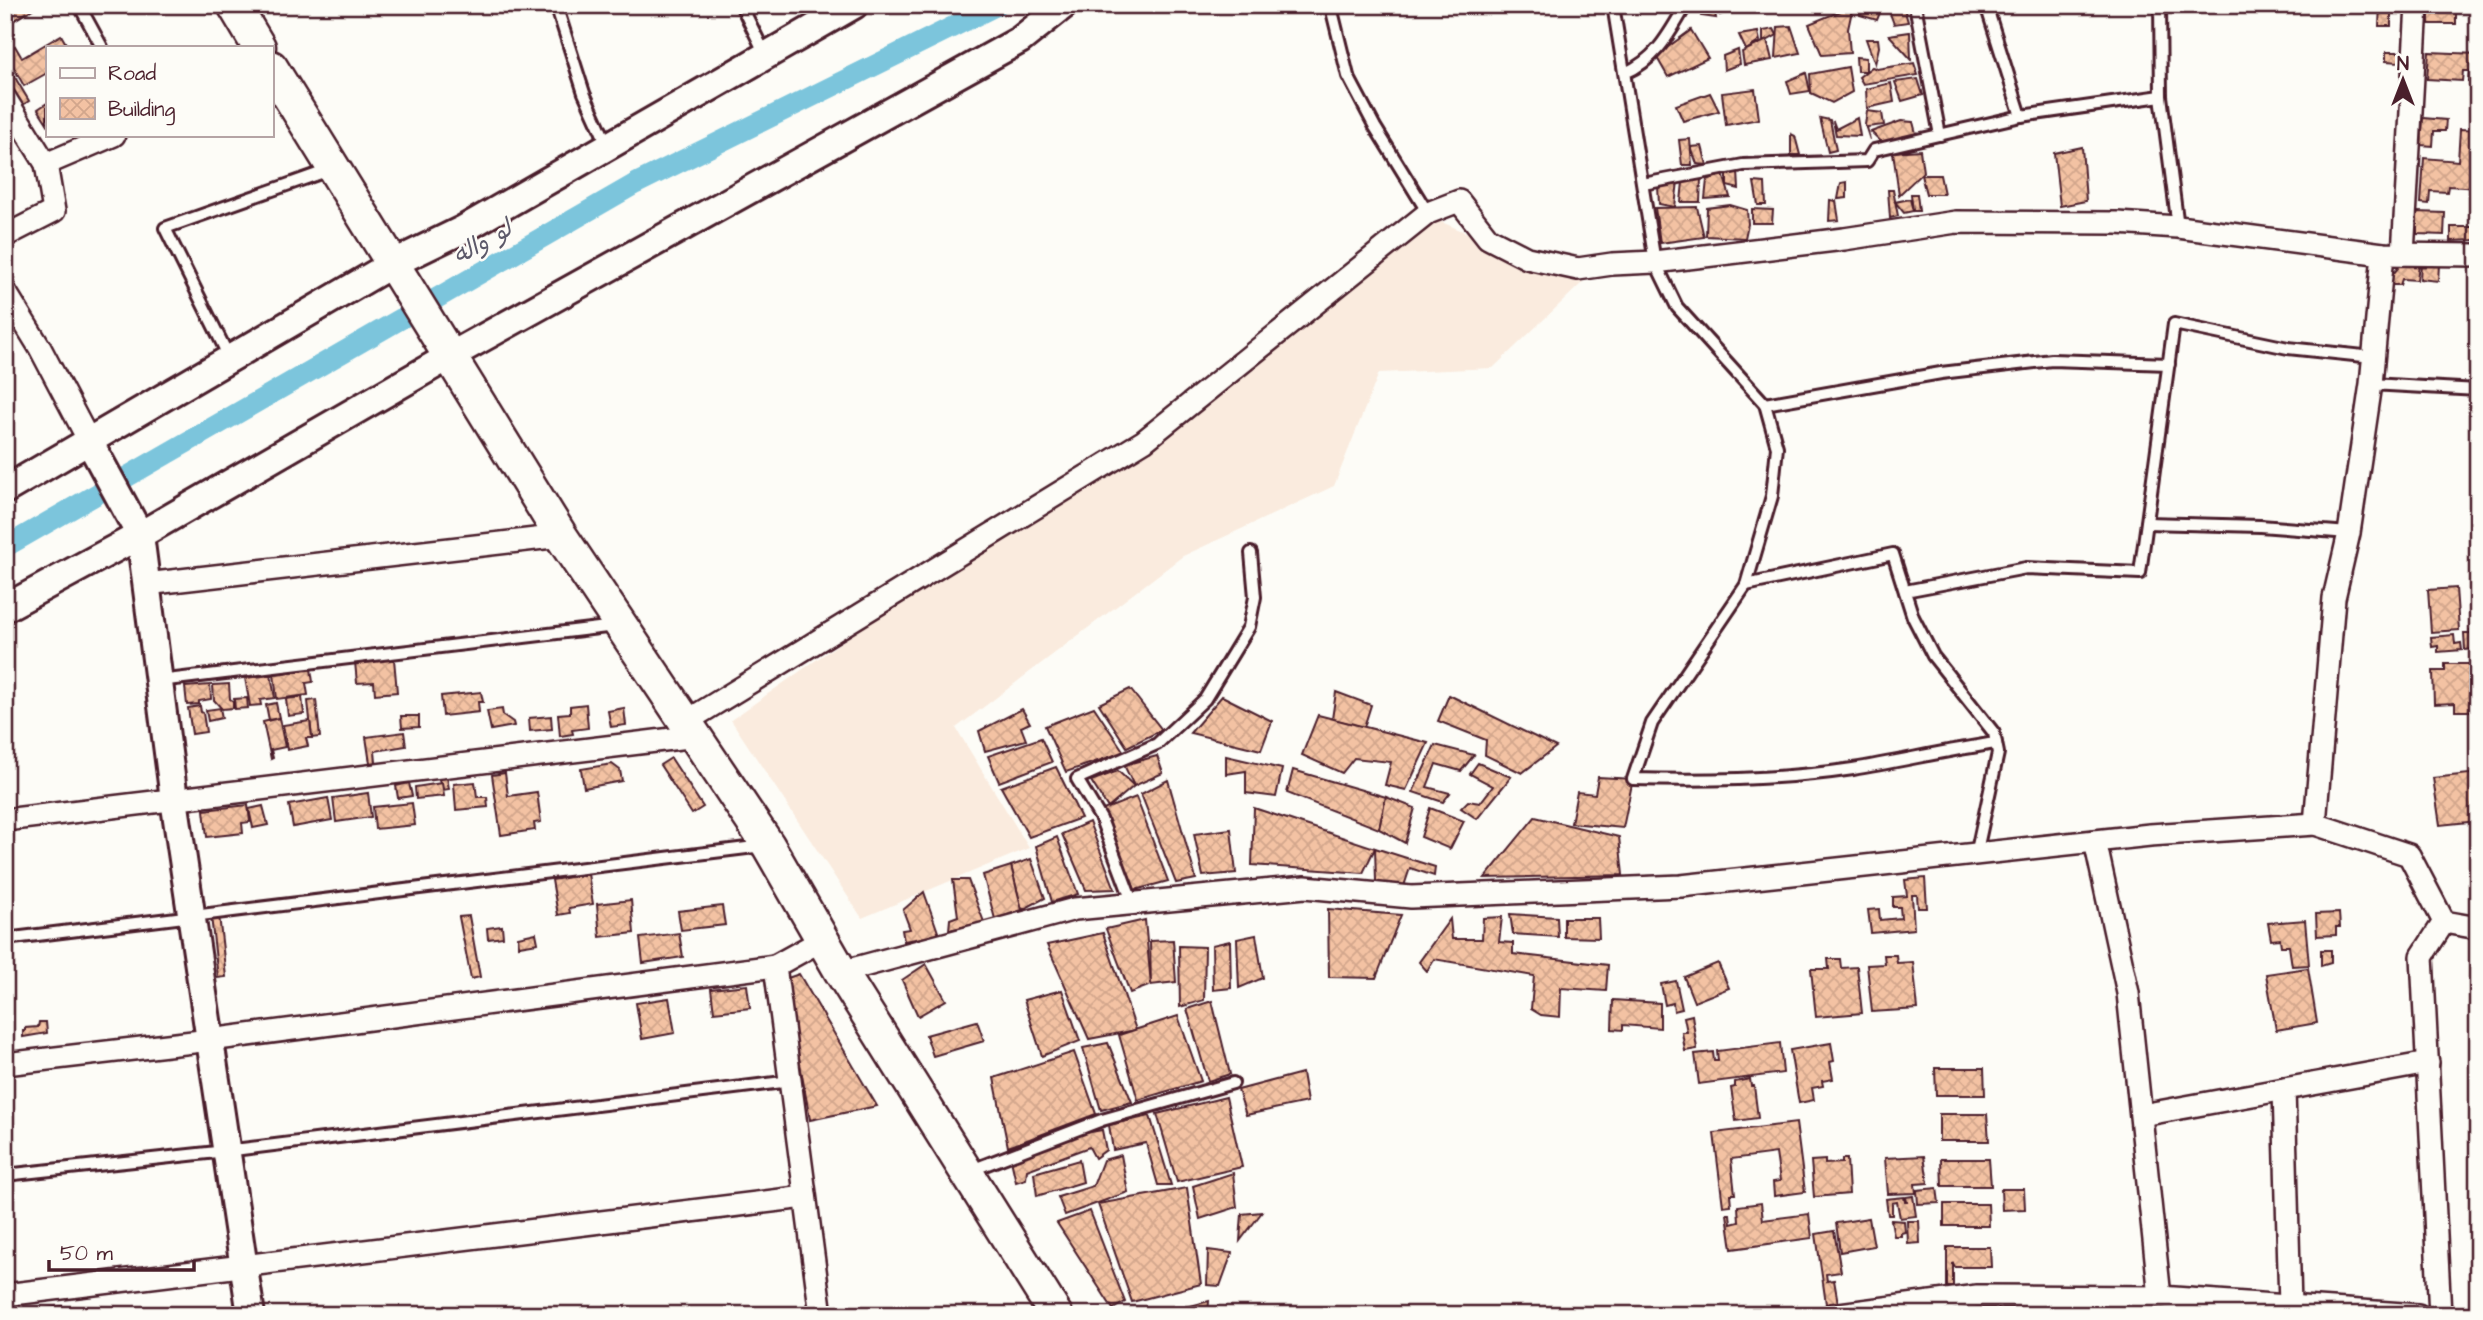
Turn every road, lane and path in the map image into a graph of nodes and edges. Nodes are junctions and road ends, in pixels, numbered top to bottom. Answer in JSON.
{"nodes":[{"id":1,"x":79,"y":5,"type":"edge"},
{"id":2,"x":234,"y":5,"type":"edge"},
{"id":3,"x":556,"y":5,"type":"edge"},
{"id":4,"x":741,"y":5,"type":"edge"},
{"id":5,"x":1064,"y":5,"type":"edge"},
{"id":6,"x":1334,"y":5,"type":"edge"},
{"id":7,"x":1614,"y":5,"type":"edge"},
{"id":8,"x":1686,"y":5,"type":"edge"},
{"id":9,"x":1915,"y":5,"type":"edge"},
{"id":10,"x":1986,"y":5,"type":"edge"},
{"id":11,"x":2160,"y":5,"type":"edge"},
{"id":12,"x":2417,"y":5,"type":"edge"},
{"id":13,"x":841,"y":9,"type":"edge"},
{"id":14,"x":101,"y":46,"type":"edge"},
{"id":15,"x":258,"y":46,"type":"edge"},
{"id":16,"x":766,"y":56,"type":"junction"},
{"id":17,"x":273,"y":70,"type":"edge"},
{"id":18,"x":1625,"y":73,"type":"junction"},
{"id":19,"x":2161,"y":96,"type":"junction"},
{"id":20,"x":5,"y":98,"type":"edge"},
{"id":21,"x":2021,"y":116,"type":"junction"},
{"id":22,"x":1940,"y":135,"type":"junction"},
{"id":23,"x":112,"y":136,"type":"edge"},
{"id":24,"x":608,"y":146,"type":"junction"},
{"id":25,"x":46,"y":163,"type":"junction"},
{"id":26,"x":333,"y":168,"type":"junction"},
{"id":27,"x":1643,"y":184,"type":"junction"},
{"id":28,"x":1428,"y":213,"type":"junction"},
{"id":29,"x":2178,"y":227,"type":"junction"},
{"id":30,"x":5,"y":236,"type":"edge"},
{"id":31,"x":2393,"y":254,"type":"junction"},
{"id":32,"x":2478,"y":255,"type":"edge"},
{"id":33,"x":1646,"y":262,"type":"junction"},
{"id":34,"x":392,"y":264,"type":"junction"},
{"id":35,"x":5,"y":291,"type":"edge"},
{"id":36,"x":450,"y":356,"type":"junction"},
{"id":37,"x":2373,"y":357,"type":"junction"},
{"id":38,"x":230,"y":359,"type":"junction"},
{"id":39,"x":2169,"y":364,"type":"junction"},
{"id":40,"x":2371,"y":384,"type":"junction"},
{"id":41,"x":2478,"y":390,"type":"edge"},
{"id":42,"x":1765,"y":404,"type":"junction"},
{"id":43,"x":89,"y":441,"type":"junction"},
{"id":44,"x":5,"y":490,"type":"edge"},
{"id":45,"x":2147,"y":523,"type":"junction"},
{"id":46,"x":2349,"y":533,"type":"junction"},
{"id":47,"x":140,"y":535,"type":"junction"},
{"id":48,"x":561,"y":536,"type":"junction"},
{"id":49,"x":1251,"y":553,"type":"dead end"},
{"id":50,"x":146,"y":584,"type":"junction"},
{"id":51,"x":1746,"y":585,"type":"junction"},
{"id":52,"x":1905,"y":591,"type":"junction"},
{"id":53,"x":5,"y":608,"type":"edge"},
{"id":54,"x":621,"y":625,"type":"junction"},
{"id":55,"x":159,"y":681,"type":"junction"},
{"id":56,"x":692,"y":729,"type":"junction"},
{"id":57,"x":1996,"y":743,"type":"junction"},
{"id":58,"x":174,"y":799,"type":"junction"},
{"id":59,"x":5,"y":820,"type":"edge"},
{"id":60,"x":2315,"y":824,"type":"junction"},
{"id":61,"x":2095,"y":841,"type":"junction"},
{"id":62,"x":768,"y":845,"type":"junction"},
{"id":63,"x":1976,"y":855,"type":"junction"},
{"id":64,"x":1133,"y":904,"type":"junction"},
{"id":65,"x":192,"y":917,"type":"junction"},
{"id":66,"x":2444,"y":922,"type":"junction"},
{"id":67,"x":2478,"y":928,"type":"edge"},
{"id":68,"x":5,"y":939,"type":"edge"},
{"id":69,"x":822,"y":940,"type":"junction"},
{"id":70,"x":775,"y":967,"type":"junction"},
{"id":71,"x":841,"y":972,"type":"junction"},
{"id":72,"x":210,"y":1040,"type":"junction"},
{"id":73,"x":2428,"y":1063,"type":"junction"},
{"id":74,"x":5,"y":1064,"type":"edge"},
{"id":75,"x":792,"y":1081,"type":"junction"},
{"id":76,"x":1233,"y":1083,"type":"dead end"},
{"id":77,"x":2284,"y":1089,"type":"junction"},
{"id":78,"x":2142,"y":1115,"type":"junction"},
{"id":79,"x":226,"y":1150,"type":"junction"},
{"id":80,"x":967,"y":1172,"type":"junction"},
{"id":81,"x":5,"y":1175,"type":"edge"},
{"id":82,"x":805,"y":1196,"type":"junction"},
{"id":83,"x":243,"y":1266,"type":"junction"},
{"id":84,"x":5,"y":1295,"type":"edge"},
{"id":85,"x":2160,"y":1297,"type":"junction"},
{"id":86,"x":2290,"y":1306,"type":"junction"},
{"id":87,"x":251,"y":1315,"type":"edge"},
{"id":88,"x":821,"y":1315,"type":"edge"},
{"id":89,"x":1056,"y":1315,"type":"edge"},
{"id":90,"x":1832,"y":1315,"type":"edge"},
{"id":91,"x":2418,"y":1315,"type":"edge"},
{"id":92,"x":2440,"y":1315,"type":"edge"}],
"edges":[{"from":1,"to":14,"type":"lane"},
{"from":2,"to":15,"type":"main road"},
{"from":3,"to":24,"type":"lane"},
{"from":4,"to":16,"type":"lane"},
{"from":5,"to":36,"type":"street"},
{"from":6,"to":28,"type":"lane"},
{"from":7,"to":18,"type":"lane"},
{"from":8,"to":18,"type":"lane"},
{"from":9,"to":22,"type":"lane"},
{"from":10,"to":21,"type":"lane"},
{"from":11,"to":19,"type":"lane"},
{"from":12,"to":31,"type":"street"},
{"from":13,"to":16,"type":"street"},
{"from":16,"to":24,"type":"street"},
{"from":17,"to":26,"type":"main road"},
{"from":18,"to":27,"type":"lane"},
{"from":19,"to":21,"type":"lane"},
{"from":19,"to":29,"type":"lane"},
{"from":20,"to":25,"type":"street"},
{"from":21,"to":22,"type":"lane"},
{"from":22,"to":27,"type":"lane"},
{"from":23,"to":25,"type":"street"},
{"from":24,"to":34,"type":"street"},
{"from":25,"to":30,"type":"street"},
{"from":26,"to":34,"type":"main road"},
{"from":26,"to":38,"type":"lane"},
{"from":27,"to":33,"type":"lane"},
{"from":28,"to":33,"type":"street"},
{"from":28,"to":56,"type":"street"},
{"from":29,"to":31,"type":"street"},
{"from":29,"to":33,"type":"street"},
{"from":31,"to":32,"type":"street"},
{"from":31,"to":37,"type":"street"},
{"from":33,"to":42,"type":"lane"},
{"from":34,"to":36,"type":"main road"},
{"from":34,"to":38,"type":"street"},
{"from":35,"to":43,"type":"street"},
{"from":36,"to":47,"type":"street"},
{"from":36,"to":48,"type":"main road"},
{"from":37,"to":39,"type":"lane"},
{"from":37,"to":40,"type":"street"},
{"from":38,"to":43,"type":"street"},
{"from":39,"to":42,"type":"lane"},
{"from":39,"to":45,"type":"lane"},
{"from":40,"to":41,"type":"lane"},
{"from":40,"to":46,"type":"street"},
{"from":42,"to":51,"type":"lane"},
{"from":43,"to":44,"type":"street"},
{"from":43,"to":47,"type":"street"},
{"from":45,"to":46,"type":"lane"},
{"from":45,"to":52,"type":"lane"},
{"from":46,"to":60,"type":"street"},
{"from":47,"to":50,"type":"street"},
{"from":47,"to":53,"type":"street"},
{"from":48,"to":50,"type":"street"},
{"from":48,"to":54,"type":"main road"},
{"from":49,"to":64,"type":"lane"},
{"from":50,"to":55,"type":"street"},
{"from":51,"to":52,"type":"lane"},
{"from":51,"to":57,"type":"lane"},
{"from":52,"to":57,"type":"lane"},
{"from":54,"to":55,"type":"lane"},
{"from":54,"to":56,"type":"main road"},
{"from":55,"to":58,"type":"street"},
{"from":56,"to":58,"type":"street"},
{"from":56,"to":62,"type":"main road"},
{"from":57,"to":63,"type":"lane"},
{"from":58,"to":59,"type":"street"},
{"from":58,"to":65,"type":"street"},
{"from":60,"to":61,"type":"street"},
{"from":60,"to":66,"type":"street"},
{"from":61,"to":63,"type":"street"},
{"from":61,"to":78,"type":"street"},
{"from":62,"to":65,"type":"lane"},
{"from":62,"to":69,"type":"main road"},
{"from":63,"to":64,"type":"street"},
{"from":64,"to":71,"type":"street"},
{"from":65,"to":68,"type":"lane"},
{"from":65,"to":72,"type":"street"},
{"from":66,"to":67,"type":"street"},
{"from":66,"to":73,"type":"street"},
{"from":69,"to":70,"type":"street"},
{"from":69,"to":71,"type":"main road"},
{"from":70,"to":72,"type":"street"},
{"from":70,"to":75,"type":"street"},
{"from":71,"to":80,"type":"main road"},
{"from":72,"to":74,"type":"street"},
{"from":72,"to":79,"type":"street"},
{"from":73,"to":77,"type":"street"},
{"from":73,"to":92,"type":"street"},
{"from":75,"to":79,"type":"lane"},
{"from":75,"to":82,"type":"street"},
{"from":76,"to":80,"type":"lane"},
{"from":77,"to":78,"type":"street"},
{"from":77,"to":86,"type":"street"},
{"from":78,"to":85,"type":"street"},
{"from":79,"to":81,"type":"lane"},
{"from":79,"to":83,"type":"street"},
{"from":80,"to":89,"type":"main road"},
{"from":82,"to":83,"type":"street"},
{"from":82,"to":88,"type":"street"},
{"from":83,"to":84,"type":"street"},
{"from":83,"to":87,"type":"street"},
{"from":85,"to":86,"type":"street"},
{"from":85,"to":90,"type":"street"},
{"from":86,"to":91,"type":"street"}]}
